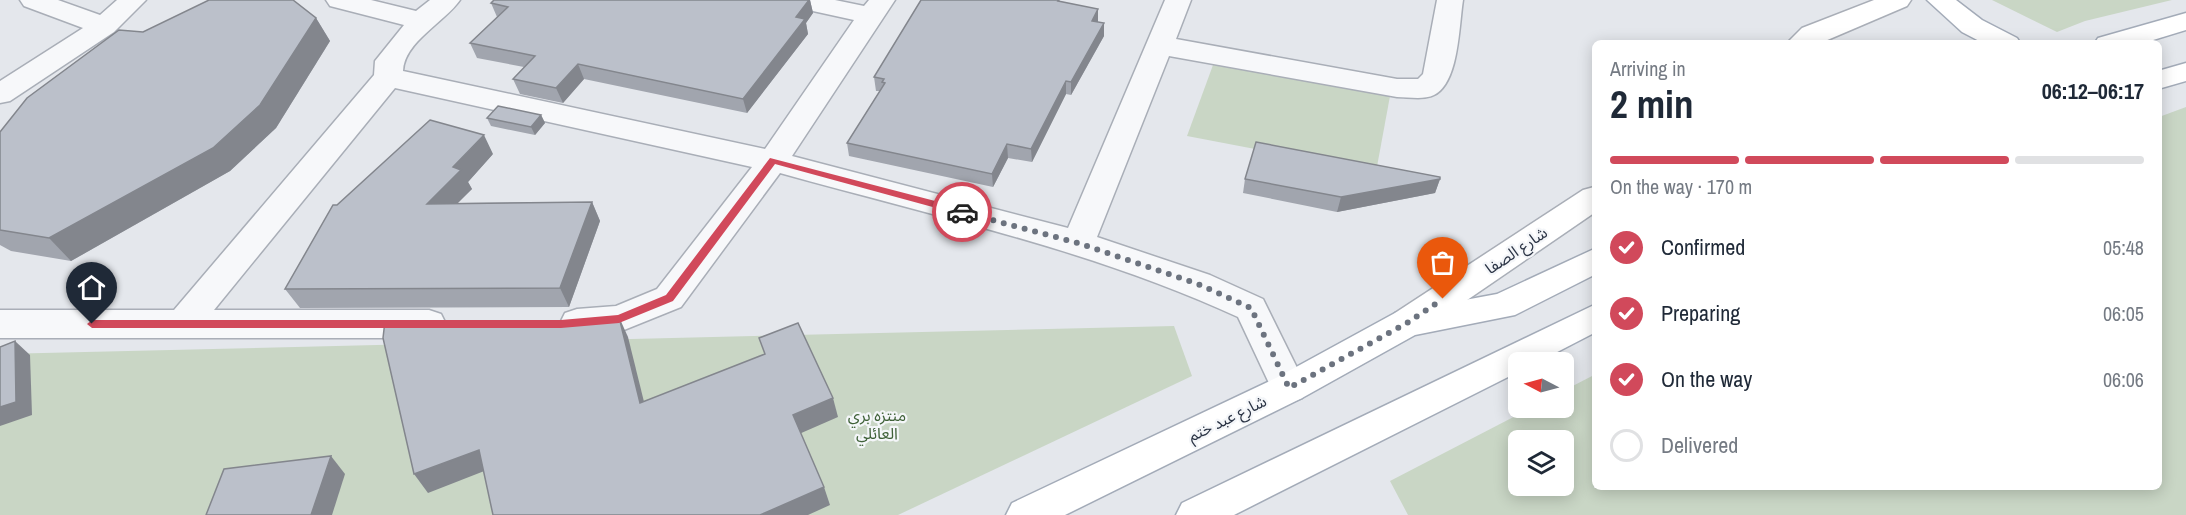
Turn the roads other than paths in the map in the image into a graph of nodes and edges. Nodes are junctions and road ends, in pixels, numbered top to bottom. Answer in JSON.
{"nodes":[{"id":1,"x":33,"y":0,"type":"edge"},
{"id":2,"x":133,"y":0,"type":"edge"},
{"id":3,"x":339,"y":0,"type":"edge"},
{"id":4,"x":447,"y":0,"type":"edge"},
{"id":5,"x":799,"y":0,"type":"edge"},
{"id":6,"x":1178,"y":0,"type":"edge"},
{"id":7,"x":1450,"y":0,"type":"edge"},
{"id":8,"x":1826,"y":0,"type":"edge"},
{"id":9,"x":1898,"y":0,"type":"edge"},
{"id":10,"x":1940,"y":0,"type":"edge"},
{"id":11,"x":877,"y":8,"type":"edge"},
{"id":12,"x":422,"y":21,"type":"junction"},
{"id":13,"x":2186,"y":21,"type":"edge"},
{"id":14,"x":104,"y":26,"type":"junction"},
{"id":15,"x":1806,"y":39,"type":"edge"},
{"id":16,"x":1999,"y":40,"type":"edge"},
{"id":17,"x":2122,"y":40,"type":"edge"},
{"id":18,"x":1160,"y":45,"type":"junction"},
{"id":19,"x":2186,"y":72,"type":"edge"},
{"id":20,"x":388,"y":77,"type":"junction"},
{"id":21,"x":2162,"y":79,"type":"edge"},
{"id":22,"x":0,"y":94,"type":"edge"},
{"id":23,"x":773,"y":161,"type":"junction"},
{"id":24,"x":1592,"y":199,"type":"edge"},
{"id":25,"x":1078,"y":243,"type":"junction"},
{"id":26,"x":1592,"y":262,"type":"edge"},
{"id":27,"x":1592,"y":319,"type":"edge"},
{"id":28,"x":184,"y":323,"type":"junction"},
{"id":29,"x":1407,"y":323,"type":"junction"},
{"id":30,"x":0,"y":324,"type":"edge"},
{"id":31,"x":455,"y":324,"type":"edge"},
{"id":32,"x":549,"y":324,"type":"edge"},
{"id":33,"x":1289,"y":388,"type":"junction"},
{"id":34,"x":1026,"y":515,"type":"edge"},
{"id":35,"x":1196,"y":515,"type":"edge"}],
"edges":[{"from":1,"to":14,"type":"street"},
{"from":2,"to":14,"type":"street"},
{"from":3,"to":12,"type":"street"},
{"from":4,"to":12,"type":"street"},
{"from":5,"to":11,"type":"street"},
{"from":6,"to":18,"type":"street"},
{"from":7,"to":18,"type":"street"},
{"from":8,"to":15,"type":"main road"},
{"from":9,"to":15,"type":"main road"},
{"from":10,"to":16,"type":"main road"},
{"from":11,"to":23,"type":"street"},
{"from":12,"to":20,"type":"street"},
{"from":13,"to":17,"type":"main road"},
{"from":14,"to":22,"type":"street"},
{"from":18,"to":25,"type":"street"},
{"from":19,"to":21,"type":"main road"},
{"from":20,"to":23,"type":"street"},
{"from":20,"to":28,"type":"street"},
{"from":23,"to":25,"type":"street"},
{"from":23,"to":32,"type":"street"},
{"from":24,"to":29,"type":"main road","name":"شارع الصفا"},
{"from":25,"to":33,"type":"street"},
{"from":26,"to":29,"type":"main road","name":"شارع عبد ختم"},
{"from":27,"to":35,"type":"main road"},
{"from":28,"to":30,"type":"street"},
{"from":28,"to":31,"type":"street"},
{"from":29,"to":33,"type":"main road","name":"شارع عبد ختم"},
{"from":33,"to":34,"type":"main road","name":"شارع عبد ختم"}]}
